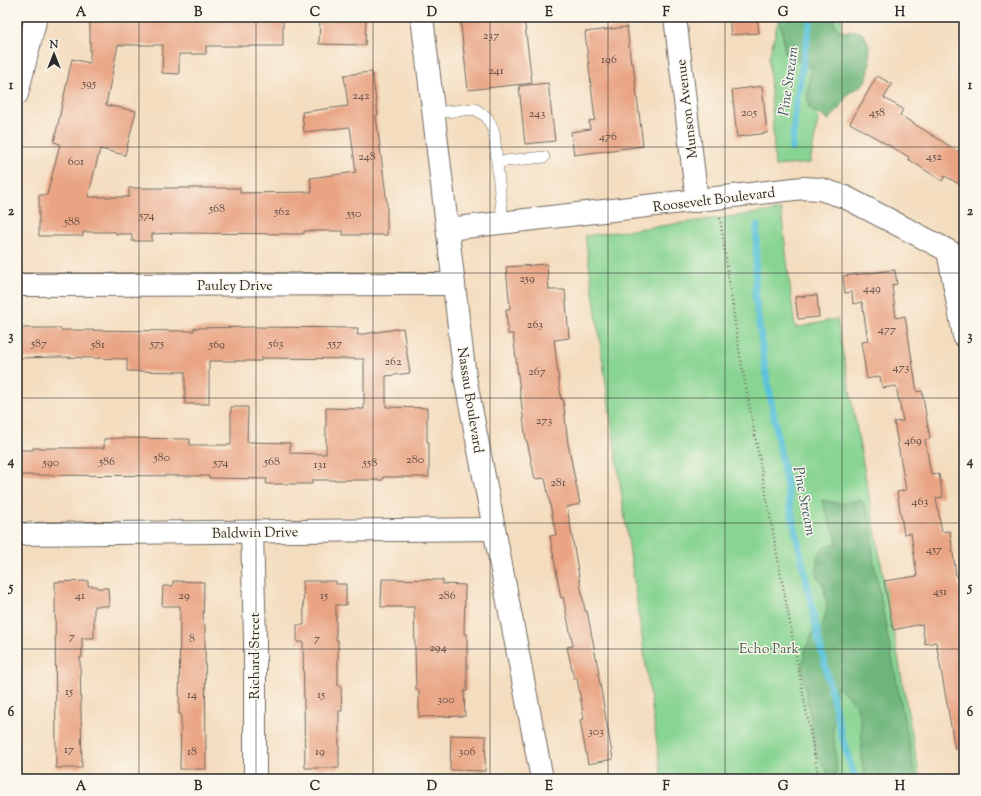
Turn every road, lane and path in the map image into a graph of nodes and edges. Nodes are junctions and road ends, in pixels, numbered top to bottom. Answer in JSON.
{"nodes":[{"id":1,"x":36,"y":17,"type":"edge"},
{"id":2,"x":422,"y":17,"type":"edge"},
{"id":3,"x":675,"y":17,"type":"edge"},
{"id":4,"x":17,"y":94,"type":"edge"},
{"id":5,"x":433,"y":113,"type":"junction"},
{"id":6,"x":544,"y":157,"type":"dead end"},
{"id":7,"x":497,"y":162,"type":"junction"},
{"id":8,"x":697,"y":201,"type":"junction"},
{"id":9,"x":720,"y":218,"type":"dead end"},
{"id":10,"x":503,"y":222,"type":"junction"},
{"id":11,"x":448,"y":229,"type":"junction"},
{"id":12,"x":956,"y":255,"type":"edge"},
{"id":13,"x":454,"y":284,"type":"junction"},
{"id":14,"x":17,"y":285,"type":"edge"},
{"id":15,"x":964,"y":336,"type":"edge"},
{"id":16,"x":494,"y":529,"type":"junction"},
{"id":17,"x":252,"y":532,"type":"junction"},
{"id":18,"x":17,"y":534,"type":"edge"},
{"id":19,"x":255,"y":779,"type":"edge"},
{"id":20,"x":542,"y":779,"type":"edge"},
{"id":21,"x":819,"y":779,"type":"edge"}],
"edges":[{"from":1,"to":4,"type":"street"},
{"from":2,"to":5,"type":"street","name":"Nassau Boulevard"},
{"from":3,"to":8,"type":"street","name":"Munson Avenue"},
{"from":5,"to":7,"type":"lane"},
{"from":5,"to":11,"type":"street","name":"Nassau Boulevard"},
{"from":6,"to":7,"type":"lane"},
{"from":7,"to":10,"type":"lane"},
{"from":8,"to":10,"type":"street","name":"Roosevelt Boulevard"},
{"from":8,"to":12,"type":"street","name":"Roosevelt Boulevard"},
{"from":9,"to":21,"type":"path"},
{"from":10,"to":11,"type":"street","name":"Roosevelt Boulevard"},
{"from":11,"to":13,"type":"street","name":"Nassau Boulevard"},
{"from":12,"to":15,"type":"street"},
{"from":13,"to":14,"type":"street","name":"Pauley Drive"},
{"from":13,"to":16,"type":"street","name":"Nassau Boulevard"},
{"from":16,"to":17,"type":"street","name":"Baldwin Drive"},
{"from":16,"to":20,"type":"street","name":"Nassau Boulevard"},
{"from":17,"to":18,"type":"street","name":"Baldwin Drive"},
{"from":17,"to":19,"type":"street","name":"Richard Street"}]}
